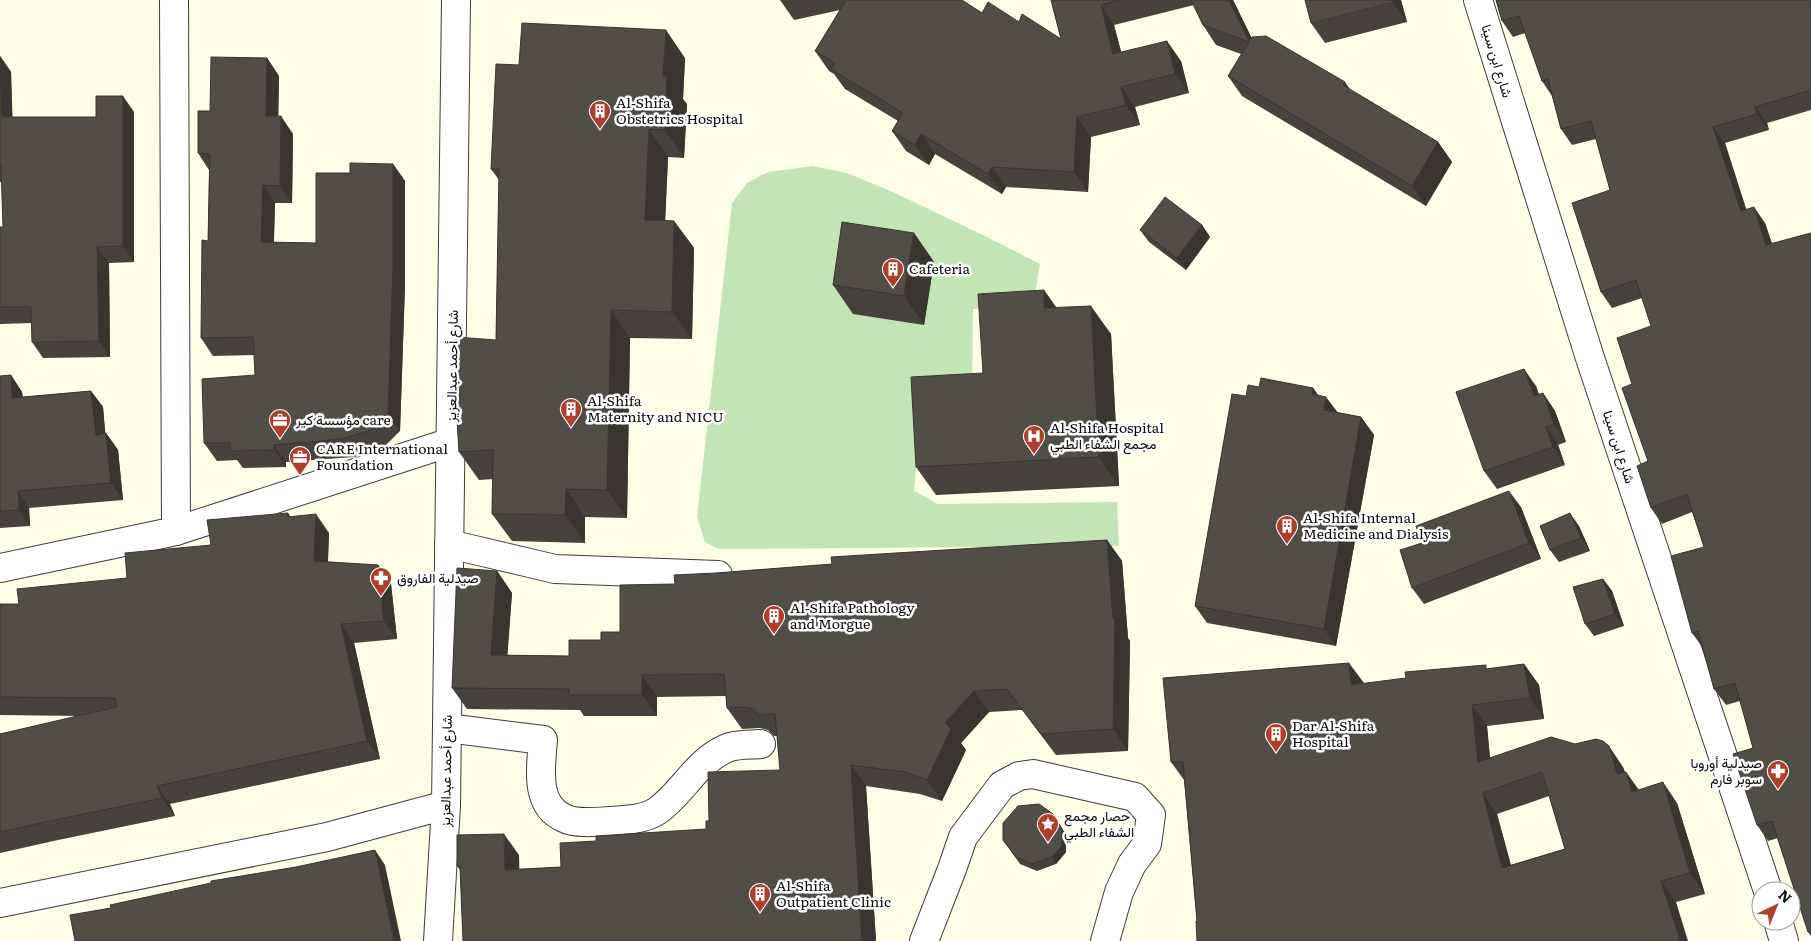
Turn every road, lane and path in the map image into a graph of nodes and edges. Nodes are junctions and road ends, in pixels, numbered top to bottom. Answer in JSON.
{"nodes":[{"id":1,"x":174,"y":0,"type":"edge"},
{"id":2,"x":456,"y":0,"type":"edge"},
{"id":3,"x":1478,"y":0,"type":"edge"},
{"id":4,"x":451,"y":442,"type":"junction"},
{"id":5,"x":176,"y":531,"type":"junction"},
{"id":6,"x":449,"y":544,"type":"junction"},
{"id":7,"x":0,"y":568,"type":"edge"},
{"id":8,"x":718,"y":575,"type":"edge"},
{"id":9,"x":447,"y":728,"type":"junction"},
{"id":10,"x":761,"y":744,"type":"edge"},
{"id":11,"x":446,"y":805,"type":"junction"},
{"id":12,"x":1765,"y":881,"type":"edge"},
{"id":13,"x":0,"y":903,"type":"edge"},
{"id":14,"x":438,"y":941,"type":"edge"},
{"id":15,"x":924,"y":941,"type":"edge"},
{"id":16,"x":1105,"y":941,"type":"edge"}],
"edges":[{"from":1,"to":5,"type":"street"},
{"from":2,"to":4,"type":"street","name":"شارع أحمد عبدالعزيز"},
{"from":3,"to":12,"type":"street","name":"شارع ابن سينا"},
{"from":4,"to":5,"type":"street"},
{"from":4,"to":6,"type":"street","name":"شارع أحمد عبدالعزيز"},
{"from":5,"to":7,"type":"street"},
{"from":6,"to":8,"type":"street"},
{"from":6,"to":9,"type":"street","name":"شارع أحمد عبدالعزيز"},
{"from":9,"to":10,"type":"street"},
{"from":9,"to":11,"type":"street","name":"شارع أحمد عبدالعزيز"},
{"from":11,"to":13,"type":"street"},
{"from":11,"to":14,"type":"street","name":"شارع أحمد عبدالعزيز"},
{"from":15,"to":16,"type":"street"}]}
